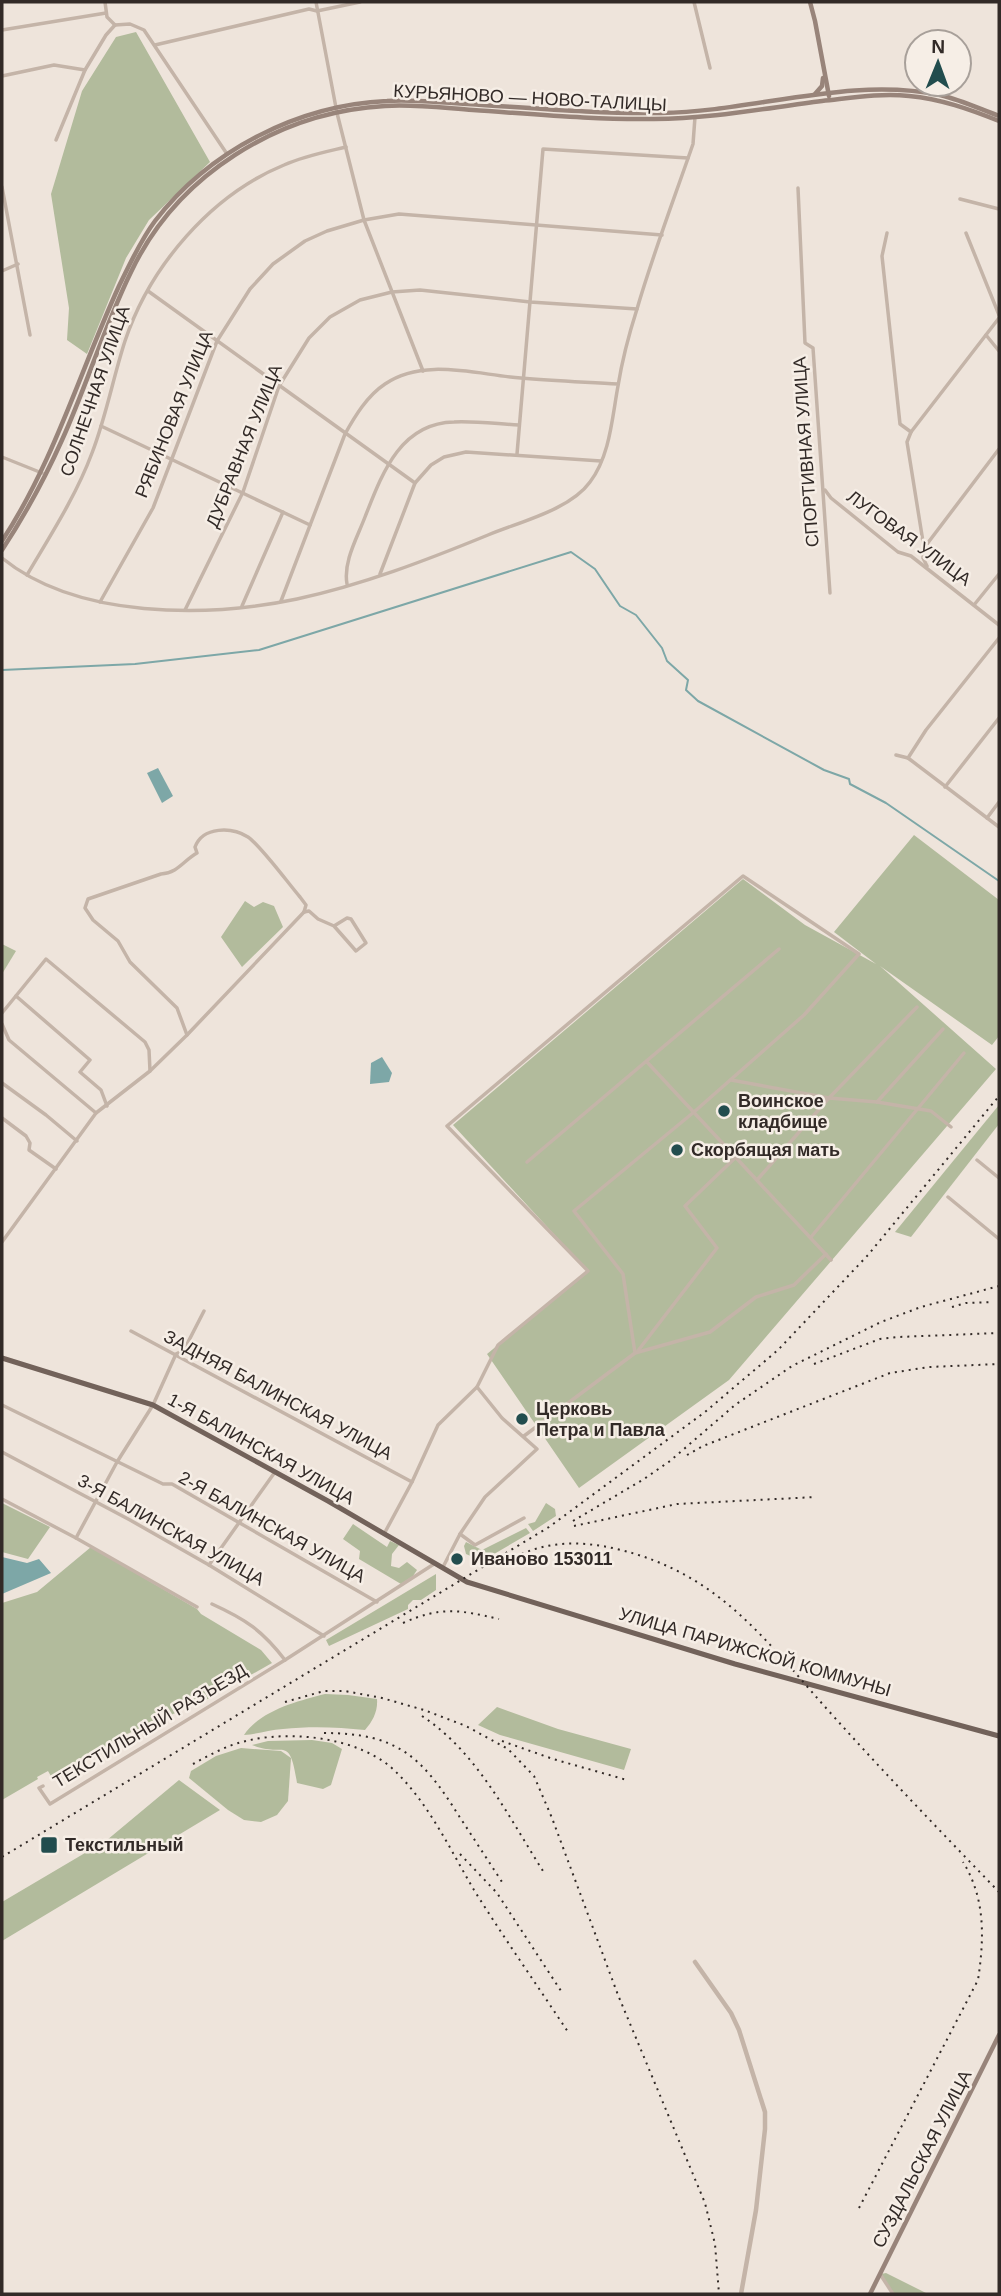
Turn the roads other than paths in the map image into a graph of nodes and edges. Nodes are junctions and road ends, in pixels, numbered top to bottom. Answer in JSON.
{"nodes":[{"id":1,"x":105,"y":2,"type":"edge"},
{"id":2,"x":316,"y":2,"type":"edge"},
{"id":3,"x":360,"y":2,"type":"edge"},
{"id":4,"x":694,"y":2,"type":"edge"},
{"id":5,"x":810,"y":2,"type":"edge"},
{"id":6,"x":317,"y":11,"type":"junction"},
{"id":7,"x":106,"y":13,"type":"junction"},
{"id":8,"x":115,"y":25,"type":"junction"},
{"id":9,"x":2,"y":30,"type":"edge"},
{"id":10,"x":155,"y":45,"type":"junction"},
{"id":11,"x":823,"y":66,"type":"junction"},
{"id":12,"x":710,"y":68,"type":"dead end"},
{"id":13,"x":85,"y":69,"type":"junction"},
{"id":14,"x":2,"y":76,"type":"edge"},
{"id":15,"x":855,"y":92,"type":"junction"},
{"id":16,"x":812,"y":96,"type":"junction"},
{"id":17,"x":829,"y":97,"type":"junction"},
{"id":18,"x":337,"y":110,"type":"junction"},
{"id":19,"x":695,"y":117,"type":"junction"},
{"id":20,"x":999,"y":118,"type":"edge"},
{"id":21,"x":56,"y":140,"type":"dead end"},
{"id":22,"x":346,"y":147,"type":"junction"},
{"id":23,"x":228,"y":156,"type":"junction"},
{"id":24,"x":688,"y":158,"type":"junction"},
{"id":25,"x":2,"y":187,"type":"edge"},
{"id":26,"x":798,"y":188,"type":"dead end"},
{"id":27,"x":960,"y":198,"type":"dead end"},
{"id":28,"x":999,"y":209,"type":"edge"},
{"id":29,"x":363,"y":220,"type":"junction"},
{"id":30,"x":536,"y":225,"type":"junction"},
{"id":31,"x":887,"y":233,"type":"dead end"},
{"id":32,"x":966,"y":233,"type":"dead end"},
{"id":33,"x":662,"y":235,"type":"junction"},
{"id":34,"x":18,"y":264,"type":"junction"},
{"id":35,"x":2,"y":271,"type":"edge"},
{"id":36,"x":148,"y":291,"type":"junction"},
{"id":37,"x":392,"y":292,"type":"junction"},
{"id":38,"x":530,"y":302,"type":"junction"},
{"id":39,"x":637,"y":309,"type":"junction"},
{"id":40,"x":999,"y":317,"type":"edge"},
{"id":41,"x":30,"y":335,"type":"dead end"},
{"id":42,"x":986,"y":335,"type":"junction"},
{"id":43,"x":217,"y":341,"type":"junction"},
{"id":44,"x":999,"y":351,"type":"edge"},
{"id":45,"x":423,"y":371,"type":"junction"},
{"id":46,"x":523,"y":378,"type":"junction"},
{"id":47,"x":618,"y":384,"type":"junction"},
{"id":48,"x":279,"y":386,"type":"junction"},
{"id":49,"x":519,"y":425,"type":"junction"},
{"id":50,"x":102,"y":426,"type":"junction"},
{"id":51,"x":911,"y":432,"type":"junction"},
{"id":52,"x":345,"y":434,"type":"junction"},
{"id":53,"x":999,"y":449,"type":"edge"},
{"id":54,"x":517,"y":454,"type":"junction"},
{"id":55,"x":2,"y":457,"type":"edge"},
{"id":56,"x":172,"y":460,"type":"junction"},
{"id":57,"x":602,"y":461,"type":"junction"},
{"id":58,"x":388,"y":465,"type":"junction"},
{"id":59,"x":43,"y":474,"type":"junction"},
{"id":60,"x":415,"y":483,"type":"junction"},
{"id":61,"x":825,"y":490,"type":"junction"},
{"id":62,"x":243,"y":492,"type":"junction"},
{"id":63,"x":283,"y":512,"type":"junction"},
{"id":64,"x":310,"y":525,"type":"junction"},
{"id":65,"x":2,"y":541,"type":"edge"},
{"id":66,"x":924,"y":548,"type":"junction"},
{"id":67,"x":2,"y":550,"type":"edge"},
{"id":68,"x":2,"y":558,"type":"edge"},
{"id":69,"x":928,"y":568,"type":"junction"},
{"id":70,"x":380,"y":574,"type":"junction"},
{"id":71,"x":999,"y":574,"type":"edge"},
{"id":72,"x":27,"y":575,"type":"junction"},
{"id":73,"x":347,"y":584,"type":"junction"},
{"id":74,"x":830,"y":593,"type":"dead end"},
{"id":75,"x":281,"y":601,"type":"junction"},
{"id":76,"x":100,"y":602,"type":"junction"},
{"id":77,"x":243,"y":606,"type":"junction"},
{"id":78,"x":976,"y":606,"type":"junction"},
{"id":79,"x":185,"y":610,"type":"junction"},
{"id":80,"x":999,"y":625,"type":"edge"},
{"id":81,"x":999,"y":638,"type":"edge"},
{"id":82,"x":999,"y":718,"type":"edge"},
{"id":83,"x":896,"y":755,"type":"dead end"},
{"id":84,"x":908,"y":758,"type":"junction"},
{"id":85,"x":945,"y":787,"type":"junction"},
{"id":86,"x":999,"y":802,"type":"edge"},
{"id":87,"x":987,"y":818,"type":"junction"},
{"id":88,"x":999,"y":827,"type":"edge"},
{"id":89,"x":304,"y":912,"type":"junction"},
{"id":90,"x":334,"y":926,"type":"junction"},
{"id":91,"x":779,"y":949,"type":"dead end"},
{"id":92,"x":16,"y":996,"type":"junction"},
{"id":93,"x":917,"y":1007,"type":"dead end"},
{"id":94,"x":2,"y":1013,"type":"edge"},
{"id":95,"x":2,"y":1024,"type":"edge"},
{"id":96,"x":943,"y":1029,"type":"dead end"},
{"id":97,"x":187,"y":1035,"type":"junction"},
{"id":98,"x":964,"y":1054,"type":"dead end"},
{"id":99,"x":647,"y":1062,"type":"junction"},
{"id":100,"x":150,"y":1071,"type":"junction"},
{"id":101,"x":731,"y":1080,"type":"junction"},
{"id":102,"x":2,"y":1083,"type":"edge"},
{"id":103,"x":829,"y":1098,"type":"junction"},
{"id":104,"x":877,"y":1102,"type":"junction"},
{"id":105,"x":107,"y":1105,"type":"junction"},
{"id":106,"x":917,"y":1108,"type":"junction"},
{"id":107,"x":694,"y":1112,"type":"junction"},
{"id":108,"x":96,"y":1113,"type":"junction"},
{"id":109,"x":2,"y":1118,"type":"edge"},
{"id":110,"x":951,"y":1127,"type":"dead end"},
{"id":111,"x":77,"y":1141,"type":"junction"},
{"id":112,"x":736,"y":1157,"type":"junction"},
{"id":113,"x":977,"y":1160,"type":"dead end"},
{"id":114,"x":527,"y":1162,"type":"dead end"},
{"id":115,"x":56,"y":1169,"type":"junction"},
{"id":116,"x":999,"y":1178,"type":"edge"},
{"id":117,"x":757,"y":1180,"type":"junction"},
{"id":118,"x":948,"y":1196,"type":"dead end"},
{"id":119,"x":811,"y":1237,"type":"junction"},
{"id":120,"x":999,"y":1239,"type":"edge"},
{"id":121,"x":2,"y":1242,"type":"edge"},
{"id":122,"x":826,"y":1254,"type":"junction"},
{"id":123,"x":831,"y":1259,"type":"dead end"},
{"id":124,"x":204,"y":1311,"type":"dead end"},
{"id":125,"x":131,"y":1331,"type":"dead end"},
{"id":126,"x":635,"y":1353,"type":"junction"},
{"id":127,"x":176,"y":1354,"type":"junction"},
{"id":128,"x":2,"y":1358,"type":"edge"},
{"id":129,"x":477,"y":1387,"type":"junction"},
{"id":130,"x":2,"y":1405,"type":"edge"},
{"id":131,"x":153,"y":1405,"type":"junction"},
{"id":132,"x":524,"y":1436,"type":"junction"},
{"id":133,"x":2,"y":1452,"type":"edge"},
{"id":134,"x":117,"y":1462,"type":"junction"},
{"id":135,"x":275,"y":1472,"type":"junction"},
{"id":136,"x":412,"y":1482,"type":"junction"},
{"id":137,"x":2,"y":1499,"type":"edge"},
{"id":138,"x":96,"y":1502,"type":"junction"},
{"id":139,"x":524,"y":1518,"type":"dead end"},
{"id":140,"x":238,"y":1521,"type":"junction"},
{"id":141,"x":384,"y":1534,"type":"junction"},
{"id":142,"x":460,"y":1534,"type":"junction"},
{"id":143,"x":76,"y":1538,"type":"junction"},
{"id":144,"x":209,"y":1564,"type":"junction"},
{"id":145,"x":434,"y":1564,"type":"junction"},
{"id":146,"x":442,"y":1569,"type":"junction"},
{"id":147,"x":377,"y":1602,"type":"junction"},
{"id":148,"x":212,"y":1604,"type":"dead end"},
{"id":149,"x":197,"y":1606,"type":"dead end"},
{"id":150,"x":324,"y":1636,"type":"junction"},
{"id":151,"x":285,"y":1660,"type":"junction"},
{"id":152,"x":999,"y":1736,"type":"edge"},
{"id":153,"x":43,"y":1786,"type":"dead end"},
{"id":154,"x":695,"y":1962,"type":"dead end"},
{"id":155,"x":999,"y":2035,"type":"edge"},
{"id":156,"x":880,"y":2274,"type":"junction"},
{"id":157,"x":741,"y":2294,"type":"edge"},
{"id":158,"x":870,"y":2294,"type":"edge"},
{"id":159,"x":893,"y":2294,"type":"edge"}],
"edges":[{"from":1,"to":7,"type":"street"},
{"from":2,"to":6,"type":"street"},
{"from":3,"to":6,"type":"street"},
{"from":4,"to":12,"type":"street"},
{"from":5,"to":11,"type":"main road"},
{"from":6,"to":10,"type":"street"},
{"from":6,"to":18,"type":"street"},
{"from":7,"to":8,"type":"street"},
{"from":7,"to":9,"type":"street"},
{"from":8,"to":10,"type":"street"},
{"from":8,"to":13,"type":"street"},
{"from":10,"to":23,"type":"street"},
{"from":11,"to":15,"type":"main road"},
{"from":11,"to":16,"type":"main road"},
{"from":11,"to":17,"type":"main road"},
{"from":13,"to":14,"type":"street"},
{"from":13,"to":21,"type":"street"},
{"from":15,"to":17,"type":"main road","name":"КУРЬЯНОВО — НОВО-ТАЛИЦЫ"},
{"from":15,"to":20,"type":"main road","name":"КУРЬЯНОВО — НОВО-ТАЛИЦЫ"},
{"from":16,"to":17,"type":"main road","name":"КУРЬЯНОВО — НОВО-ТАЛИЦЫ"},
{"from":16,"to":18,"type":"main road","name":"КУРЬЯНОВО — НОВО-ТАЛИЦЫ"},
{"from":17,"to":19,"type":"main road","name":"КУРЬЯНОВО — НОВО-ТАЛИЦЫ"},
{"from":17,"to":20,"type":"main road","name":"КУРЬЯНОВО — НОВО-ТАЛИЦЫ"},
{"from":18,"to":19,"type":"main road","name":"КУРЬЯНОВО — НОВО-ТАЛИЦЫ"},
{"from":18,"to":22,"type":"street"},
{"from":18,"to":23,"type":"main road","name":"КУРЬЯНОВО — НОВО-ТАЛИЦЫ"},
{"from":19,"to":24,"type":"street"},
{"from":22,"to":29,"type":"street"},
{"from":22,"to":36,"type":"street","name":"СОЛНЕЧНАЯ УЛИЦА"},
{"from":23,"to":59,"type":"main road","name":"КУРЬЯНОВО — НОВО-ТАЛИЦЫ"},
{"from":24,"to":30,"type":"street"},
{"from":24,"to":33,"type":"street"},
{"from":25,"to":34,"type":"street"},
{"from":26,"to":61,"type":"street","name":"СПОРТИВНАЯ УЛИЦА"},
{"from":27,"to":28,"type":"street"},
{"from":29,"to":30,"type":"street","name":"РЯБИНОВАЯ УЛИЦА"},
{"from":29,"to":37,"type":"street"},
{"from":29,"to":43,"type":"street","name":"РЯБИНОВАЯ УЛИЦА"},
{"from":30,"to":33,"type":"street","name":"РЯБИНОВАЯ УЛИЦА"},
{"from":30,"to":38,"type":"street"},
{"from":31,"to":51,"type":"street"},
{"from":32,"to":40,"type":"street"},
{"from":33,"to":39,"type":"street"},
{"from":34,"to":35,"type":"street"},
{"from":34,"to":41,"type":"street"},
{"from":36,"to":43,"type":"street"},
{"from":36,"to":50,"type":"street","name":"СОЛНЕЧНАЯ УЛИЦА"},
{"from":37,"to":38,"type":"street","name":"ДУБРАВНАЯ УЛИЦА"},
{"from":37,"to":45,"type":"street"},
{"from":37,"to":48,"type":"street","name":"ДУБРАВНАЯ УЛИЦА"},
{"from":38,"to":39,"type":"street","name":"ДУБРАВНАЯ УЛИЦА"},
{"from":38,"to":46,"type":"street"},
{"from":39,"to":47,"type":"street"},
{"from":40,"to":42,"type":"street"},
{"from":42,"to":44,"type":"street"},
{"from":42,"to":51,"type":"street"},
{"from":43,"to":48,"type":"street"},
{"from":43,"to":56,"type":"street","name":"РЯБИНОВАЯ УЛИЦА"},
{"from":45,"to":46,"type":"street"},
{"from":45,"to":52,"type":"street"},
{"from":46,"to":47,"type":"street"},
{"from":46,"to":49,"type":"street"},
{"from":47,"to":57,"type":"street"},
{"from":48,"to":52,"type":"street"},
{"from":48,"to":62,"type":"street","name":"ДУБРАВНАЯ УЛИЦА"},
{"from":49,"to":54,"type":"street"},
{"from":49,"to":58,"type":"street"},
{"from":50,"to":56,"type":"street"},
{"from":50,"to":72,"type":"street","name":"СОЛНЕЧНАЯ УЛИЦА"},
{"from":51,"to":66,"type":"street"},
{"from":52,"to":58,"type":"street"},
{"from":52,"to":64,"type":"street"},
{"from":53,"to":66,"type":"street"},
{"from":54,"to":57,"type":"street"},
{"from":54,"to":60,"type":"street"},
{"from":55,"to":59,"type":"street"},
{"from":56,"to":62,"type":"street"},
{"from":56,"to":76,"type":"street","name":"РЯБИНОВАЯ УЛИЦА"},
{"from":57,"to":70,"type":"street"},
{"from":58,"to":60,"type":"street"},
{"from":58,"to":73,"type":"street"},
{"from":59,"to":65,"type":"main road","name":"КУРЬЯНОВО — НОВО-ТАЛИЦЫ"},
{"from":59,"to":67,"type":"main road","name":"КУРЬЯНОВО — НОВО-ТАЛИЦЫ"},
{"from":60,"to":70,"type":"street"},
{"from":61,"to":69,"type":"street","name":"ЛУГОВАЯ УЛИЦА"},
{"from":61,"to":74,"type":"street","name":"СПОРТИВНАЯ УЛИЦА"},
{"from":62,"to":63,"type":"street"},
{"from":62,"to":79,"type":"street","name":"ДУБРАВНАЯ УЛИЦА"},
{"from":63,"to":64,"type":"street"},
{"from":63,"to":77,"type":"street"},
{"from":64,"to":75,"type":"street"},
{"from":66,"to":69,"type":"street"},
{"from":68,"to":72,"type":"street"},
{"from":69,"to":78,"type":"street","name":"ЛУГОВАЯ УЛИЦА"},
{"from":70,"to":73,"type":"street"},
{"from":71,"to":78,"type":"street"},
{"from":72,"to":76,"type":"street"},
{"from":73,"to":75,"type":"street"},
{"from":75,"to":77,"type":"street"},
{"from":76,"to":79,"type":"street"},
{"from":77,"to":79,"type":"street"},
{"from":78,"to":80,"type":"street","name":"ЛУГОВАЯ УЛИЦА"},
{"from":81,"to":84,"type":"street"},
{"from":82,"to":85,"type":"street"},
{"from":83,"to":84,"type":"street"},
{"from":84,"to":85,"type":"street"},
{"from":85,"to":87,"type":"street"},
{"from":86,"to":87,"type":"street"},
{"from":87,"to":88,"type":"street"},
{"from":89,"to":90,"type":"street"},
{"from":89,"to":97,"type":"street"},
{"from":89,"to":97,"type":"street"},
{"from":90,"to":90,"type":"street"},
{"from":91,"to":99,"type":"street"},
{"from":92,"to":94,"type":"street"},
{"from":92,"to":100,"type":"street"},
{"from":92,"to":105,"type":"street"},
{"from":93,"to":103,"type":"street"},
{"from":95,"to":108,"type":"street"},
{"from":96,"to":104,"type":"street"},
{"from":97,"to":100,"type":"street"},
{"from":98,"to":106,"type":"street"},
{"from":99,"to":107,"type":"street"},
{"from":99,"to":114,"type":"street"},
{"from":100,"to":105,"type":"street"},
{"from":101,"to":103,"type":"street"},
{"from":101,"to":107,"type":"street"},
{"from":101,"to":129,"type":"street"},
{"from":102,"to":111,"type":"street"},
{"from":103,"to":104,"type":"street"},
{"from":103,"to":117,"type":"street"},
{"from":104,"to":106,"type":"street"},
{"from":105,"to":108,"type":"street"},
{"from":106,"to":110,"type":"street"},
{"from":106,"to":119,"type":"street"},
{"from":107,"to":112,"type":"street"},
{"from":107,"to":126,"type":"street"},
{"from":108,"to":111,"type":"street"},
{"from":109,"to":115,"type":"street"},
{"from":111,"to":115,"type":"street"},
{"from":112,"to":117,"type":"street"},
{"from":112,"to":126,"type":"street"},
{"from":113,"to":116,"type":"street"},
{"from":115,"to":121,"type":"street"},
{"from":117,"to":119,"type":"street"},
{"from":118,"to":120,"type":"street"},
{"from":119,"to":122,"type":"street"},
{"from":122,"to":123,"type":"street"},
{"from":122,"to":126,"type":"street"},
{"from":124,"to":127,"type":"street"},
{"from":125,"to":127,"type":"street","name":"ЗАДНЯЯ БАЛИНСКАЯ УЛИЦА"},
{"from":126,"to":132,"type":"street"},
{"from":127,"to":131,"type":"street"},
{"from":127,"to":136,"type":"street","name":"ЗАДНЯЯ БАЛИНСКАЯ УЛИЦА"},
{"from":128,"to":131,"type":"main road","name":"1-Я БАЛИНСКАЯ УЛИЦА"},
{"from":129,"to":132,"type":"street"},
{"from":129,"to":136,"type":"street"},
{"from":130,"to":134,"type":"street","name":"2-Я БАЛИНСКАЯ УЛИЦА"},
{"from":131,"to":134,"type":"street"},
{"from":131,"to":135,"type":"main road","name":"1-Я БАЛИНСКАЯ УЛИЦА"},
{"from":132,"to":142,"type":"street"},
{"from":133,"to":138,"type":"street","name":"3-Я БАЛИНСКАЯ УЛИЦА"},
{"from":134,"to":138,"type":"street"},
{"from":134,"to":140,"type":"street","name":"2-Я БАЛИНСКАЯ УЛИЦА"},
{"from":135,"to":140,"type":"street"},
{"from":135,"to":141,"type":"main road","name":"1-Я БАЛИНСКАЯ УЛИЦА"},
{"from":136,"to":141,"type":"street"},
{"from":137,"to":143,"type":"street"},
{"from":138,"to":143,"type":"street"},
{"from":138,"to":144,"type":"street","name":"3-Я БАЛИНСКАЯ УЛИЦА"},
{"from":139,"to":142,"type":"street"},
{"from":140,"to":144,"type":"street"},
{"from":140,"to":147,"type":"street","name":"2-Я БАЛИНСКАЯ УЛИЦА"},
{"from":141,"to":145,"type":"main road","name":"1-Я БАЛИНСКАЯ УЛИЦА"},
{"from":142,"to":146,"type":"street"},
{"from":143,"to":149,"type":"street"},
{"from":144,"to":150,"type":"street","name":"3-Я БАЛИНСКАЯ УЛИЦА"},
{"from":145,"to":146,"type":"main road","name":"1-Я БАЛИНСКАЯ УЛИЦА"},
{"from":145,"to":147,"type":"street"},
{"from":146,"to":152,"type":"main road","name":"УЛИЦА ПАРИЖСКОЙ КОММУНЫ"},
{"from":147,"to":150,"type":"street"},
{"from":148,"to":151,"type":"street"},
{"from":150,"to":151,"type":"street"},
{"from":151,"to":153,"type":"street","name":"ТЕКСТИЛЬНЫЙ РАЗЪЕЗД"},
{"from":154,"to":157,"type":"street"},
{"from":155,"to":156,"type":"main road","name":"СУЗДАЛЬСКАЯ УЛИЦА"},
{"from":156,"to":158,"type":"main road","name":"СУЗДАЛЬСКАЯ УЛИЦА"},
{"from":156,"to":159,"type":"street"}]}
